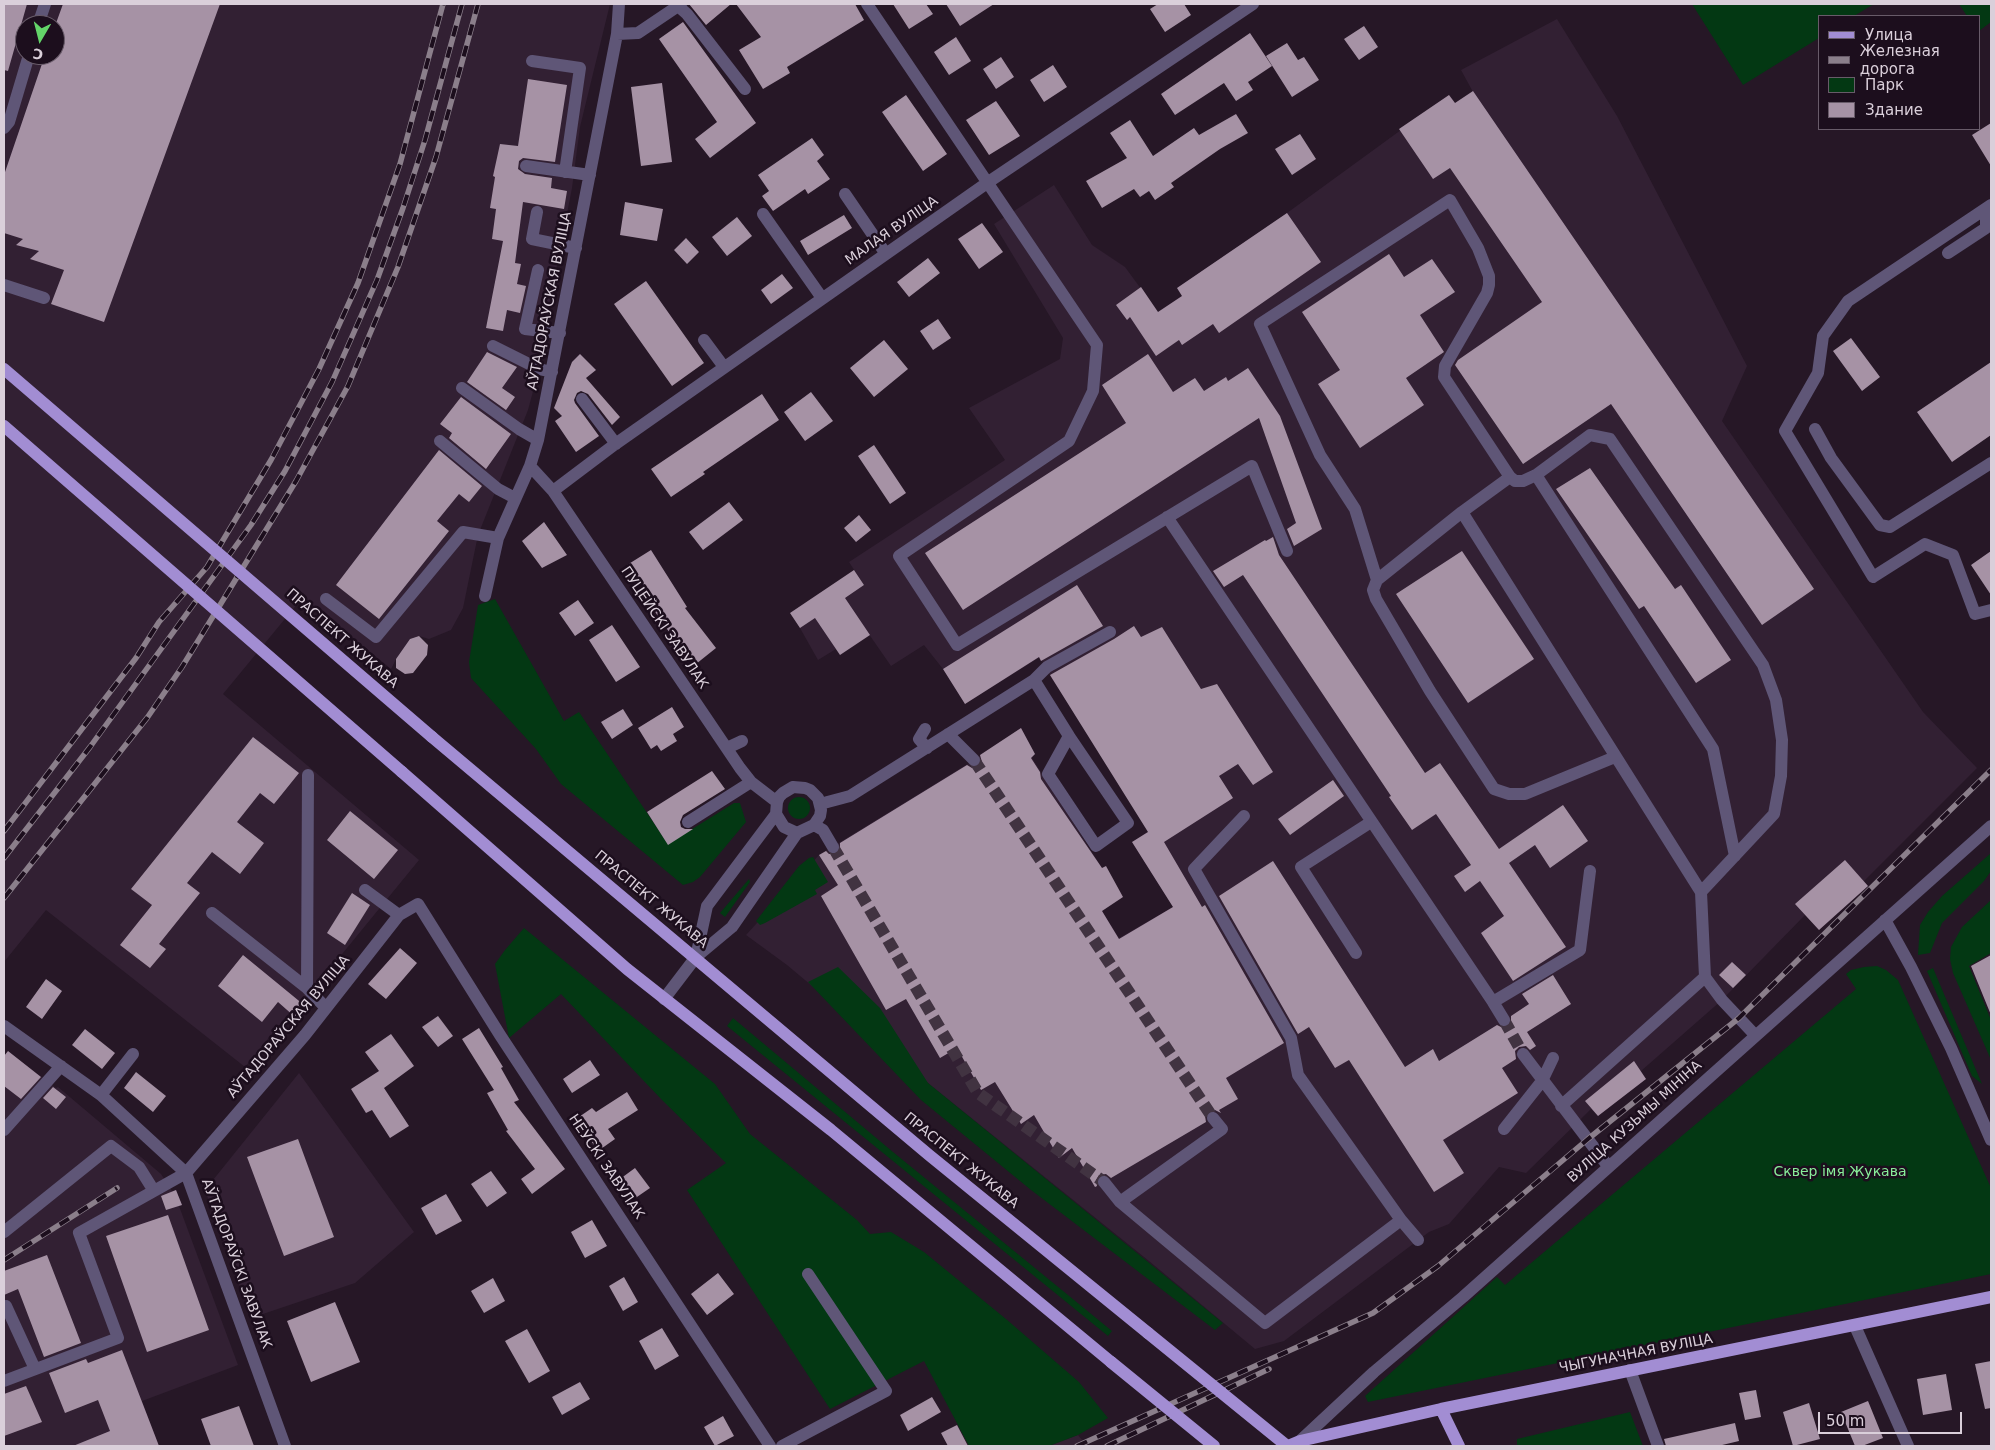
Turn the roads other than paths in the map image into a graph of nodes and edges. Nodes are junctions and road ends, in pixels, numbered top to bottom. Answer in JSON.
{"nodes":[{"id":1,"x":619,"y":4,"type":"edge"},
{"id":2,"x":867,"y":4,"type":"edge"},
{"id":3,"x":1253,"y":4,"type":"edge"},
{"id":4,"x":679,"y":5,"type":"edge"},
{"id":5,"x":617,"y":34,"type":"junction"},
{"id":6,"x":532,"y":61,"type":"dead end"},
{"id":7,"x":26,"y":65,"type":"edge"},
{"id":8,"x":746,"y":89,"type":"dead end"},
{"id":9,"x":4,"y":128,"type":"edge"},
{"id":10,"x":526,"y":166,"type":"dead end"},
{"id":11,"x":565,"y":172,"type":"junction"},
{"id":12,"x":590,"y":175,"type":"junction"},
{"id":13,"x":987,"y":183,"type":"junction"},
{"id":14,"x":845,"y":194,"type":"dead end"},
{"id":15,"x":1989,"y":207,"type":"edge"},
{"id":16,"x":537,"y":212,"type":"dead end"},
{"id":17,"x":763,"y":214,"type":"dead end"},
{"id":18,"x":576,"y":248,"type":"junction"},
{"id":19,"x":1948,"y":253,"type":"dead end"},
{"id":20,"x":886,"y":254,"type":"junction"},
{"id":21,"x":538,"y":270,"type":"dead end"},
{"id":22,"x":4,"y":285,"type":"edge"},
{"id":23,"x":44,"y":298,"type":"dead end"},
{"id":24,"x":822,"y":298,"type":"junction"},
{"id":25,"x":560,"y":333,"type":"junction"},
{"id":26,"x":704,"y":340,"type":"dead end"},
{"id":27,"x":493,"y":346,"type":"dead end"},
{"id":28,"x":724,"y":367,"type":"junction"},
{"id":29,"x":4,"y":369,"type":"edge"},
{"id":30,"x":552,"y":372,"type":"junction"},
{"id":31,"x":462,"y":388,"type":"dead end"},
{"id":32,"x":582,"y":399,"type":"dead end"},
{"id":33,"x":4,"y":426,"type":"edge"},
{"id":34,"x":1814,"y":429,"type":"dead end"},
{"id":35,"x":538,"y":440,"type":"junction"},
{"id":36,"x":440,"y":441,"type":"dead end"},
{"id":37,"x":616,"y":444,"type":"junction"},
{"id":38,"x":1991,"y":463,"type":"edge"},
{"id":39,"x":530,"y":466,"type":"junction"},
{"id":40,"x":1536,"y":475,"type":"junction"},
{"id":41,"x":1510,"y":477,"type":"junction"},
{"id":42,"x":553,"y":491,"type":"junction"},
{"id":43,"x":515,"y":498,"type":"junction"},
{"id":44,"x":1462,"y":512,"type":"junction"},
{"id":45,"x":1167,"y":517,"type":"junction"},
{"id":46,"x":498,"y":538,"type":"junction"},
{"id":47,"x":1287,"y":552,"type":"dead end"},
{"id":48,"x":1377,"y":580,"type":"junction"},
{"id":49,"x":485,"y":596,"type":"dead end"},
{"id":50,"x":326,"y":599,"type":"dead end"},
{"id":51,"x":1991,"y":610,"type":"edge"},
{"id":52,"x":1110,"y":632,"type":"dead end"},
{"id":53,"x":1034,"y":680,"type":"junction"},
{"id":54,"x":924,"y":729,"type":"dead end"},
{"id":55,"x":948,"y":734,"type":"junction"},
{"id":56,"x":1069,"y":736,"type":"junction"},
{"id":57,"x":742,"y":741,"type":"dead end"},
{"id":58,"x":727,"y":748,"type":"junction"},
{"id":59,"x":927,"y":748,"type":"junction"},
{"id":60,"x":1615,"y":757,"type":"junction"},
{"id":61,"x":974,"y":760,"type":"tunnel mouth"},
{"id":62,"x":308,"y":775,"type":"dead end"},
{"id":63,"x":751,"y":782,"type":"junction"},
{"id":64,"x":820,"y":804,"type":"junction"},
{"id":65,"x":776,"y":808,"type":"junction"},
{"id":66,"x":1244,"y":816,"type":"dead end"},
{"id":67,"x":688,"y":822,"type":"dead end"},
{"id":68,"x":1371,"y":822,"type":"junction"},
{"id":69,"x":814,"y":825,"type":"junction"},
{"id":70,"x":1991,"y":826,"type":"edge"},
{"id":71,"x":797,"y":833,"type":"junction"},
{"id":72,"x":833,"y":847,"type":"tunnel mouth"},
{"id":73,"x":1735,"y":856,"type":"junction"},
{"id":74,"x":1590,"y":871,"type":"dead end"},
{"id":75,"x":365,"y":890,"type":"dead end"},
{"id":76,"x":1701,"y":892,"type":"junction"},
{"id":77,"x":418,"y":904,"type":"joint"},
{"id":78,"x":212,"y":914,"type":"dead end"},
{"id":79,"x":399,"y":915,"type":"junction"},
{"id":80,"x":1885,"y":920,"type":"junction"},
{"id":81,"x":1356,"y":953,"type":"dead end"},
{"id":82,"x":696,"y":957,"type":"junction"},
{"id":83,"x":1704,"y":977,"type":"junction"},
{"id":84,"x":307,"y":988,"type":"junction"},
{"id":85,"x":664,"y":999,"type":"junction"},
{"id":86,"x":1493,"y":1002,"type":"junction"},
{"id":87,"x":326,"y":1008,"type":"junction"},
{"id":88,"x":1504,"y":1020,"type":"tunnel mouth"},
{"id":89,"x":4,"y":1026,"type":"edge"},
{"id":90,"x":1756,"y":1035,"type":"junction"},
{"id":91,"x":133,"y":1054,"type":"dead end"},
{"id":92,"x":1523,"y":1054,"type":"tunnel mouth"},
{"id":93,"x":1553,"y":1058,"type":"dead end"},
{"id":94,"x":61,"y":1066,"type":"junction"},
{"id":95,"x":1542,"y":1081,"type":"junction"},
{"id":96,"x":101,"y":1095,"type":"junction"},
{"id":97,"x":1561,"y":1106,"type":"junction"},
{"id":98,"x":1213,"y":1118,"type":"tunnel mouth"},
{"id":99,"x":1504,"y":1129,"type":"dead end"},
{"id":100,"x":4,"y":1130,"type":"edge"},
{"id":101,"x":1991,"y":1140,"type":"edge"},
{"id":102,"x":1608,"y":1166,"type":"junction"},
{"id":103,"x":186,"y":1173,"type":"junction"},
{"id":104,"x":1104,"y":1182,"type":"tunnel mouth"},
{"id":105,"x":154,"y":1191,"type":"junction"},
{"id":106,"x":1120,"y":1202,"type":"junction"},
{"id":107,"x":1401,"y":1220,"type":"junction"},
{"id":108,"x":4,"y":1232,"type":"edge"},
{"id":109,"x":1418,"y":1240,"type":"dead end"},
{"id":110,"x":808,"y":1274,"type":"dead end"},
{"id":111,"x":1991,"y":1297,"type":"edge"},
{"id":112,"x":4,"y":1307,"type":"edge"},
{"id":113,"x":1855,"y":1326,"type":"junction"},
{"id":114,"x":35,"y":1369,"type":"junction"},
{"id":115,"x":1630,"y":1370,"type":"junction"},
{"id":116,"x":4,"y":1381,"type":"edge"},
{"id":117,"x":1440,"y":1409,"type":"junction"},
{"id":118,"x":1292,"y":1445,"type":"edge"},
{"id":119,"x":285,"y":1446,"type":"edge"},
{"id":120,"x":770,"y":1446,"type":"edge"},
{"id":121,"x":782,"y":1446,"type":"edge"},
{"id":122,"x":1214,"y":1446,"type":"edge"},
{"id":123,"x":1460,"y":1446,"type":"edge"},
{"id":124,"x":1658,"y":1446,"type":"edge"},
{"id":125,"x":1908,"y":1446,"type":"edge"}],
"edges":[{"from":1,"to":5,"type":"street","name":"АЎТАДОРАЎСКАЯ ВУЛІЦА"},
{"from":2,"to":13,"type":"street"},
{"from":3,"to":13,"type":"street","name":"МАЛАЯ ВУЛІЦА"},
{"from":4,"to":5,"type":"street"},
{"from":4,"to":8,"type":"street"},
{"from":5,"to":12,"type":"street","name":"АЎТАДОРАЎСКАЯ ВУЛІЦА"},
{"from":6,"to":11,"type":"street"},
{"from":7,"to":9,"type":"street"},
{"from":10,"to":11,"type":"street"},
{"from":11,"to":12,"type":"street"},
{"from":12,"to":18,"type":"street","name":"АЎТАДОРАЎСКАЯ ВУЛІЦА"},
{"from":13,"to":20,"type":"street","name":"МАЛАЯ ВУЛІЦА"},
{"from":13,"to":45,"type":"street"},
{"from":14,"to":20,"type":"street"},
{"from":15,"to":19,"type":"street"},
{"from":15,"to":51,"type":"street"},
{"from":16,"to":18,"type":"street"},
{"from":17,"to":24,"type":"street"},
{"from":18,"to":25,"type":"street","name":"АЎТАДОРАЎСКАЯ ВУЛІЦА"},
{"from":20,"to":24,"type":"street","name":"МАЛАЯ ВУЛІЦА"},
{"from":21,"to":25,"type":"street"},
{"from":22,"to":23,"type":"street"},
{"from":24,"to":28,"type":"street","name":"МАЛАЯ ВУЛІЦА"},
{"from":25,"to":30,"type":"street","name":"АЎТАДОРАЎСКАЯ ВУЛІЦА"},
{"from":26,"to":28,"type":"street"},
{"from":27,"to":30,"type":"street"},
{"from":28,"to":37,"type":"street","name":"МАЛАЯ ВУЛІЦА"},
{"from":29,"to":82,"type":"main road","name":"ПРАСПЕКТ ЖУКАВА","bridge":true},
{"from":30,"to":35,"type":"street","name":"АЎТАДОРАЎСКАЯ ВУЛІЦА"},
{"from":31,"to":35,"type":"street"},
{"from":32,"to":37,"type":"street"},
{"from":33,"to":85,"type":"main road","bridge":true},
{"from":34,"to":38,"type":"street"},
{"from":35,"to":39,"type":"street","name":"АЎТАДОРАЎСКАЯ ВУЛІЦА"},
{"from":36,"to":43,"type":"street"},
{"from":37,"to":42,"type":"street","name":"МАЛАЯ ВУЛІЦА"},
{"from":39,"to":42,"type":"street","name":"ПУЦЕЙСКІ ЗАВУЛАК"},
{"from":39,"to":43,"type":"street","name":"АЎТАДОРАЎСКАЯ ВУЛІЦА"},
{"from":40,"to":41,"type":"street"},
{"from":40,"to":73,"type":"street"},
{"from":40,"to":73,"type":"street"},
{"from":41,"to":44,"type":"street"},
{"from":41,"to":48,"type":"street"},
{"from":42,"to":58,"type":"street","name":"ПУЦЕЙСКІ ЗАВУЛАК"},
{"from":43,"to":46,"type":"street","name":"АЎТАДОРАЎСКАЯ ВУЛІЦА"},
{"from":44,"to":48,"type":"street"},
{"from":44,"to":60,"type":"street"},
{"from":45,"to":47,"type":"street"},
{"from":45,"to":68,"type":"street"},
{"from":46,"to":49,"type":"street","name":"АЎТАДОРАЎСКАЯ ВУЛІЦА"},
{"from":46,"to":50,"type":"street"},
{"from":48,"to":60,"type":"street"},
{"from":52,"to":53,"type":"street"},
{"from":53,"to":55,"type":"street"},
{"from":53,"to":56,"type":"street"},
{"from":54,"to":59,"type":"street"},
{"from":55,"to":59,"type":"street"},
{"from":55,"to":61,"type":"street"},
{"from":56,"to":56,"type":"street"},
{"from":57,"to":58,"type":"street"},
{"from":58,"to":63,"type":"street","name":"ПУЦЕЙСКІ ЗАВУЛАК"},
{"from":59,"to":64,"type":"street"},
{"from":60,"to":76,"type":"street"},
{"from":62,"to":84,"type":"street"},
{"from":63,"to":65,"type":"street","name":"ПУЦЕЙСКІ ЗАВУЛАК"},
{"from":63,"to":67,"type":"street"},
{"from":64,"to":65,"type":"street"},
{"from":64,"to":69,"type":"street"},
{"from":65,"to":71,"type":"street"},
{"from":65,"to":82,"type":"street"},
{"from":66,"to":107,"type":"street"},
{"from":68,"to":81,"type":"street"},
{"from":68,"to":86,"type":"street"},
{"from":69,"to":71,"type":"street"},
{"from":69,"to":72,"type":"street"},
{"from":70,"to":80,"type":"street","name":"ВУЛІЦА КУЗЬМЫ МІНІНА"},
{"from":71,"to":82,"type":"street"},
{"from":73,"to":76,"type":"street"},
{"from":74,"to":86,"type":"street"},
{"from":75,"to":79,"type":"street"},
{"from":76,"to":83,"type":"street"},
{"from":77,"to":79,"type":"street","name":"АЎТАДОРАЎСКАЯ ВУЛІЦА"},
{"from":77,"to":120,"type":"street","name":"НЕЎСКІ ЗАВУЛАК"},
{"from":78,"to":84,"type":"street"},
{"from":79,"to":87,"type":"street","name":"АЎТАДОРАЎСКАЯ ВУЛІЦА"},
{"from":80,"to":90,"type":"street","name":"ВУЛІЦА КУЗЬМЫ МІНІНА"},
{"from":80,"to":101,"type":"street"},
{"from":82,"to":85,"type":"street"},
{"from":82,"to":118,"type":"main road","name":"ПРАСПЕКТ ЖУКАВА","bridge":true},
{"from":83,"to":90,"type":"street"},
{"from":83,"to":97,"type":"street"},
{"from":84,"to":87,"type":"street"},
{"from":85,"to":122,"type":"main road","bridge":true},
{"from":86,"to":88,"type":"street"},
{"from":87,"to":103,"type":"street","name":"АЎТАДОРАЎСКАЯ ВУЛІЦА"},
{"from":89,"to":94,"type":"street","name":"АЎТАДОРАЎСКІ ЗАВУЛАК"},
{"from":90,"to":102,"type":"street","name":"ВУЛІЦА КУЗЬМЫ МІНІНА"},
{"from":91,"to":96,"type":"street"},
{"from":92,"to":95,"type":"street"},
{"from":93,"to":95,"type":"street"},
{"from":94,"to":96,"type":"street","name":"АЎТАДОРАЎСКІ ЗАВУЛАК"},
{"from":94,"to":100,"type":"street"},
{"from":95,"to":97,"type":"street"},
{"from":95,"to":99,"type":"street"},
{"from":96,"to":103,"type":"street","name":"АЎТАДОРАЎСКІ ЗАВУЛАК"},
{"from":97,"to":102,"type":"street"},
{"from":98,"to":106,"type":"street"},
{"from":102,"to":118,"type":"street","name":"ВУЛІЦА КУЗЬМЫ МІНІНА"},
{"from":103,"to":105,"type":"street"},
{"from":103,"to":119,"type":"street","name":"АЎТАДОРАЎСКІ ЗАВУЛАК"},
{"from":104,"to":106,"type":"street"},
{"from":105,"to":108,"type":"street"},
{"from":105,"to":114,"type":"street"},
{"from":106,"to":107,"type":"street"},
{"from":107,"to":109,"type":"street"},
{"from":110,"to":121,"type":"street"},
{"from":111,"to":113,"type":"main road","name":"ЧЫГУНАЧНАЯ ВУЛІЦА"},
{"from":112,"to":114,"type":"street"},
{"from":113,"to":115,"type":"main road","name":"ЧЫГУНАЧНАЯ ВУЛІЦА"},
{"from":113,"to":125,"type":"street"},
{"from":114,"to":116,"type":"street"},
{"from":115,"to":117,"type":"main road","name":"ЧЫГУНАЧНАЯ ВУЛІЦА"},
{"from":115,"to":124,"type":"street"},
{"from":117,"to":118,"type":"main road","name":"ЧЫГУНАЧНАЯ ВУЛІЦА"},
{"from":117,"to":123,"type":"main road"}]}
